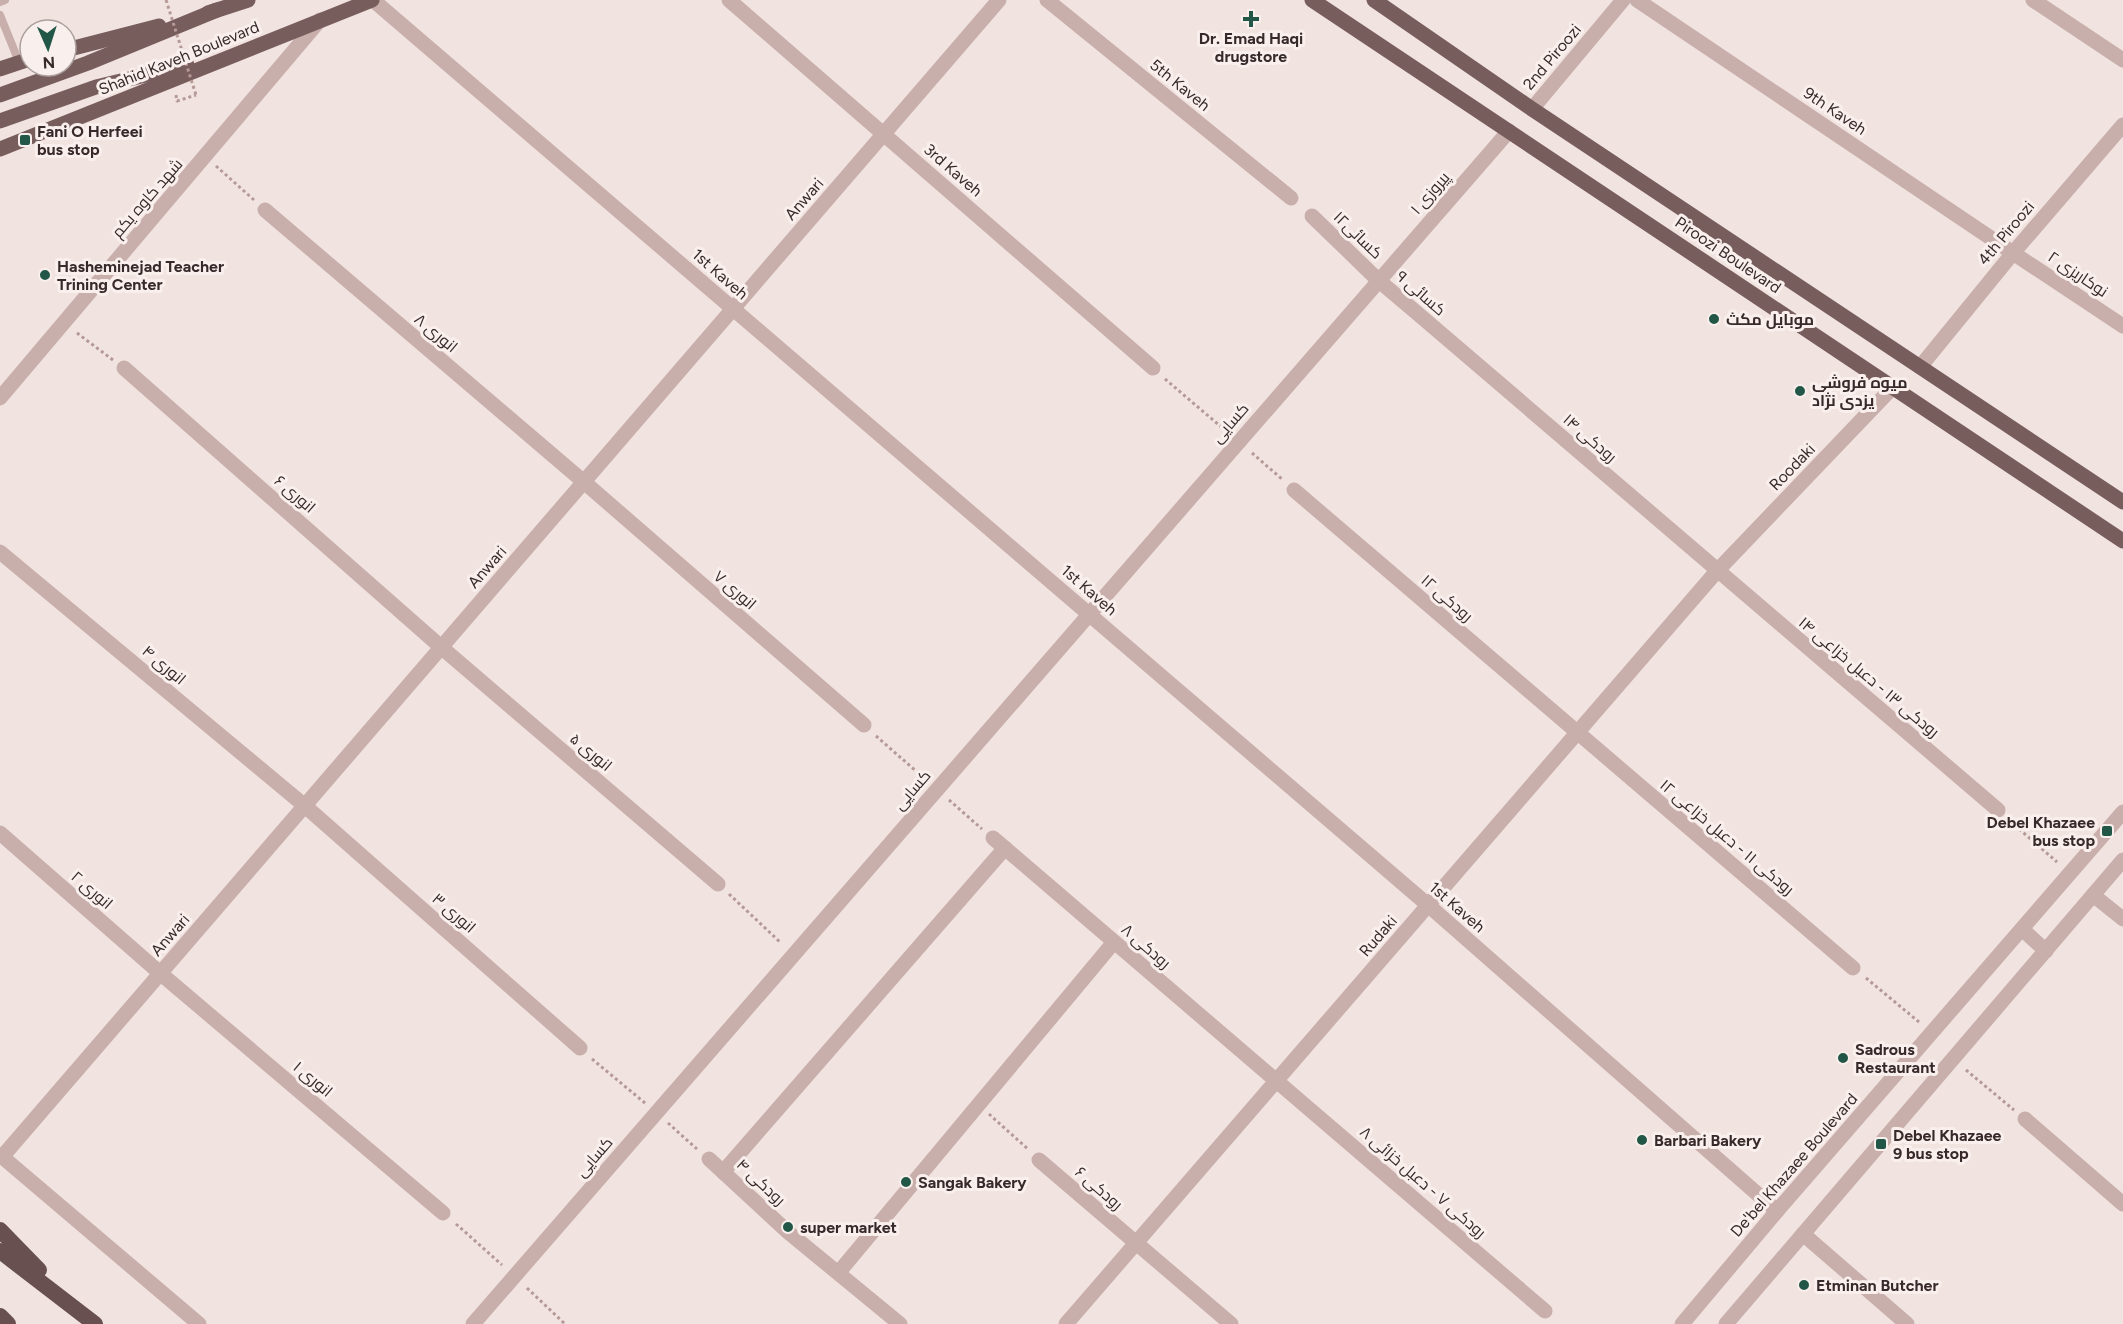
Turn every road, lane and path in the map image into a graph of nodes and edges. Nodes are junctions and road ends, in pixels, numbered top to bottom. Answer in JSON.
{"nodes":[{"id":1,"x":5,"y":0,"type":"edge"},
{"id":2,"x":166,"y":0,"type":"edge"},
{"id":3,"x":248,"y":0,"type":"edge"},
{"id":4,"x":372,"y":0,"type":"edge"},
{"id":5,"x":729,"y":0,"type":"edge"},
{"id":6,"x":999,"y":0,"type":"edge"},
{"id":7,"x":1047,"y":0,"type":"edge"},
{"id":8,"x":1312,"y":0,"type":"edge"},
{"id":9,"x":1374,"y":0,"type":"edge"},
{"id":10,"x":1623,"y":0,"type":"edge"},
{"id":11,"x":1637,"y":0,"type":"edge"},
{"id":12,"x":2033,"y":0,"type":"edge"},
{"id":13,"x":0,"y":2,"type":"edge"},
{"id":14,"x":217,"y":10,"type":"junction"},
{"id":15,"x":0,"y":15,"type":"edge"},
{"id":16,"x":320,"y":20,"type":"junction"},
{"id":17,"x":18,"y":47,"type":"edge"},
{"id":18,"x":78,"y":47,"type":"edge"},
{"id":19,"x":231,"y":55,"type":"junction"},
{"id":20,"x":2123,"y":60,"type":"edge"},
{"id":21,"x":18,"y":63,"type":"edge"},
{"id":22,"x":0,"y":69,"type":"edge"},
{"id":23,"x":0,"y":95,"type":"edge"},
{"id":24,"x":177,"y":101,"type":"dead end"},
{"id":25,"x":1532,"y":109,"type":"junction"},
{"id":26,"x":0,"y":121,"type":"edge"},
{"id":27,"x":2123,"y":125,"type":"edge"},
{"id":28,"x":1509,"y":130,"type":"junction"},
{"id":29,"x":884,"y":134,"type":"junction"},
{"id":30,"x":0,"y":149,"type":"edge"},
{"id":31,"x":206,"y":157,"type":"junction"},
{"id":32,"x":1291,"y":198,"type":"dead end"},
{"id":33,"x":265,"y":210,"type":"joint"},
{"id":34,"x":1312,"y":216,"type":"dead end"},
{"id":35,"x":2013,"y":253,"type":"junction"},
{"id":36,"x":1378,"y":280,"type":"junction"},
{"id":37,"x":733,"y":309,"type":"junction"},
{"id":38,"x":64,"y":323,"type":"junction"},
{"id":39,"x":2123,"y":326,"type":"edge"},
{"id":40,"x":1440,"y":333,"type":"joint"},
{"id":41,"x":1920,"y":366,"type":"junction"},
{"id":42,"x":124,"y":368,"type":"joint"},
{"id":43,"x":1153,"y":368,"type":"joint"},
{"id":44,"x":1893,"y":387,"type":"junction"},
{"id":45,"x":0,"y":398,"type":"edge"},
{"id":46,"x":1238,"y":442,"type":"junction"},
{"id":47,"x":584,"y":482,"type":"junction"},
{"id":48,"x":1294,"y":490,"type":"joint"},
{"id":49,"x":2123,"y":502,"type":"edge"},
{"id":50,"x":2123,"y":541,"type":"edge"},
{"id":51,"x":0,"y":552,"type":"edge"},
{"id":52,"x":1717,"y":571,"type":"junction"},
{"id":53,"x":1089,"y":614,"type":"junction"},
{"id":54,"x":441,"y":647,"type":"junction"},
{"id":55,"x":864,"y":725,"type":"dead end"},
{"id":56,"x":1577,"y":733,"type":"junction"},
{"id":57,"x":305,"y":806,"type":"junction"},
{"id":58,"x":1998,"y":810,"type":"joint"},
{"id":59,"x":2123,"y":812,"type":"edge"},
{"id":60,"x":0,"y":833,"type":"edge"},
{"id":61,"x":993,"y":838,"type":"dead end"},
{"id":62,"x":1005,"y":848,"type":"junction"},
{"id":63,"x":2123,"y":860,"type":"edge"},
{"id":64,"x":2070,"y":873,"type":"junction"},
{"id":65,"x":718,"y":884,"type":"joint"},
{"id":66,"x":2093,"y":895,"type":"junction"},
{"id":67,"x":1428,"y":905,"type":"junction"},
{"id":68,"x":2123,"y":919,"type":"edge"},
{"id":69,"x":2022,"y":929,"type":"junction"},
{"id":70,"x":1114,"y":942,"type":"junction"},
{"id":71,"x":2046,"y":951,"type":"junction"},
{"id":72,"x":794,"y":954,"type":"junction"},
{"id":73,"x":1853,"y":968,"type":"joint"},
{"id":74,"x":160,"y":973,"type":"junction"},
{"id":75,"x":1931,"y":1033,"type":"junction"},
{"id":76,"x":580,"y":1048,"type":"dead end"},
{"id":77,"x":1953,"y":1059,"type":"junction"},
{"id":78,"x":1276,"y":1081,"type":"junction"},
{"id":79,"x":979,"y":1105,"type":"junction"},
{"id":80,"x":2025,"y":1119,"type":"joint"},
{"id":81,"x":1,"y":1156,"type":"edge"},
{"id":82,"x":709,"y":1159,"type":"dead end"},
{"id":83,"x":1039,"y":1160,"type":"joint"},
{"id":84,"x":723,"y":1172,"type":"junction"},
{"id":85,"x":2123,"y":1204,"type":"edge"},
{"id":86,"x":1777,"y":1211,"type":"junction"},
{"id":87,"x":443,"y":1213,"type":"dead end"},
{"id":88,"x":0,"y":1230,"type":"edge"},
{"id":89,"x":1803,"y":1234,"type":"junction"},
{"id":90,"x":1136,"y":1243,"type":"junction"},
{"id":91,"x":0,"y":1251,"type":"edge"},
{"id":92,"x":839,"y":1272,"type":"junction"},
{"id":93,"x":77,"y":1309,"type":"junction"},
{"id":94,"x":1545,"y":1311,"type":"dead end"},
{"id":95,"x":0,"y":1316,"type":"edge"},
{"id":96,"x":8,"y":1324,"type":"edge"},
{"id":97,"x":95,"y":1324,"type":"edge"},
{"id":98,"x":199,"y":1324,"type":"edge"},
{"id":99,"x":473,"y":1324,"type":"edge"},
{"id":100,"x":900,"y":1324,"type":"edge"},
{"id":101,"x":1066,"y":1324,"type":"edge"},
{"id":102,"x":1231,"y":1324,"type":"edge"},
{"id":103,"x":1682,"y":1324,"type":"edge"},
{"id":104,"x":1726,"y":1324,"type":"edge"},
{"id":105,"x":1907,"y":1324,"type":"edge"}],
"edges":[{"from":1,"to":13,"type":"lane"},
{"from":2,"to":24,"type":"path","bridge":true},
{"from":3,"to":14,"type":"main road","name":"Shahid Kaveh Boulevard"},
{"from":4,"to":16,"type":"main road","name":"Shahid Kaveh Boulevard"},
{"from":4,"to":37,"type":"street","name":"1st Kaveh"},
{"from":5,"to":29,"type":"street","name":"3rd Kaveh"},
{"from":6,"to":29,"type":"street","name":"Anwari"},
{"from":7,"to":32,"type":"street","name":"5th Kaveh"},
{"from":8,"to":28,"type":"main road","name":"Piroozi Boulevard"},
{"from":9,"to":25,"type":"main road","name":"Piroozi Boulevard"},
{"from":10,"to":25,"type":"street","name":"2nd Piroozi"},
{"from":11,"to":35,"type":"street","name":"9th Kaveh"},
{"from":12,"to":20,"type":"street"},
{"from":14,"to":18,"type":"main road","name":"Shahid Kaveh Boulevard"},
{"from":14,"to":23,"type":"main road"},
{"from":15,"to":17,"type":"lane"},
{"from":16,"to":19,"type":"main road","name":"Shahid Kaveh Boulevard"},
{"from":16,"to":31,"type":"street","name":"شهد کاوه یکم"},
{"from":19,"to":26,"type":"main road"},
{"from":19,"to":30,"type":"main road","name":"Shahid Kaveh Boulevard"},
{"from":21,"to":22,"type":"main road"},
{"from":25,"to":41,"type":"main road","name":"Piroozi Boulevard"},
{"from":27,"to":35,"type":"street","name":"4th Piroozi"},
{"from":28,"to":36,"type":"street","name":"پیروزی ۱"},
{"from":28,"to":44,"type":"main road","name":"Piroozi Boulevard"},
{"from":29,"to":37,"type":"street","name":"Anwari"},
{"from":29,"to":43,"type":"street","name":"3rd Kaveh"},
{"from":31,"to":33,"type":"path"},
{"from":31,"to":38,"type":"street","name":"شهد کاوه یکم"},
{"from":33,"to":47,"type":"street","name":"انوری ۸"},
{"from":34,"to":36,"type":"street","name":"کسائی۱۲"},
{"from":35,"to":39,"type":"street","name":"نوکاریزی ۲"},
{"from":35,"to":41,"type":"street","name":"4th Piroozi"},
{"from":36,"to":40,"type":"street","name":"کسائی ۹"},
{"from":36,"to":46,"type":"street","name":"کسایی"},
{"from":37,"to":47,"type":"street","name":"Anwari"},
{"from":37,"to":53,"type":"street","name":"1st Kaveh"},
{"from":38,"to":42,"type":"path"},
{"from":38,"to":45,"type":"street","name":"شهد کاوه یکم"},
{"from":40,"to":52,"type":"street","name":"رودکی ۱۴"},
{"from":41,"to":49,"type":"main road","name":"Piroozi Boulevard"},
{"from":42,"to":54,"type":"street","name":"انوری ۶"},
{"from":43,"to":46,"type":"path"},
{"from":44,"to":50,"type":"main road","name":"Piroozi Boulevard"},
{"from":44,"to":52,"type":"street","name":"Roodaki"},
{"from":46,"to":48,"type":"path"},
{"from":46,"to":53,"type":"street","name":"کسایی"},
{"from":47,"to":54,"type":"street","name":"Anwari"},
{"from":47,"to":55,"type":"street","name":"انوری ۷"},
{"from":48,"to":56,"type":"street","name":"رودکی ۱۲"},
{"from":51,"to":57,"type":"street","name":"انوری ۴"},
{"from":52,"to":56,"type":"street","name":"Rudaki"},
{"from":52,"to":58,"type":"street","name":"رودکی ۱۳ - دعبل خزاعی ۱۴"},
{"from":53,"to":67,"type":"street","name":"1st Kaveh"},
{"from":53,"to":72,"type":"street","name":"کسایی"},
{"from":54,"to":57,"type":"street","name":"Anwari"},
{"from":54,"to":65,"type":"street","name":"انوری ۵"},
{"from":56,"to":67,"type":"street","name":"Rudaki"},
{"from":56,"to":73,"type":"street","name":"رودکی ۱۱ - دعبل خزاعی ۱۲"},
{"from":57,"to":74,"type":"street","name":"Anwari"},
{"from":57,"to":76,"type":"street","name":"انوری ۳"},
{"from":58,"to":64,"type":"path"},
{"from":59,"to":64,"type":"street","name":"De'bel Khazaee Boulevard"},
{"from":60,"to":74,"type":"street","name":"انوری ۲"},
{"from":61,"to":62,"type":"street","name":"رودکی ۸"},
{"from":62,"to":70,"type":"street","name":"رودکی ۸"},
{"from":62,"to":84,"type":"street"},
{"from":63,"to":66,"type":"street"},
{"from":64,"to":69,"type":"street","name":"De'bel Khazaee Boulevard"},
{"from":65,"to":72,"type":"path"},
{"from":66,"to":68,"type":"street"},
{"from":66,"to":71,"type":"street"},
{"from":67,"to":78,"type":"street","name":"Rudaki"},
{"from":67,"to":86,"type":"street","name":"1st Kaveh"},
{"from":69,"to":71,"type":"street"},
{"from":69,"to":75,"type":"street","name":"De'bel Khazaee Boulevard"},
{"from":70,"to":78,"type":"street","name":"رودکی ۸"},
{"from":70,"to":79,"type":"street"},
{"from":71,"to":77,"type":"street"},
{"from":72,"to":99,"type":"street","name":"کسایی"},
{"from":73,"to":75,"type":"path"},
{"from":74,"to":81,"type":"street","name":"Anwari"},
{"from":74,"to":87,"type":"street","name":"انوری ۱"},
{"from":75,"to":86,"type":"street","name":"De'bel Khazaee Boulevard"},
{"from":77,"to":80,"type":"path"},
{"from":77,"to":89,"type":"street"},
{"from":78,"to":90,"type":"street","name":"Rudaki"},
{"from":78,"to":94,"type":"street","name":"رودکی ۷ - دعبل خزائی ۸"},
{"from":79,"to":83,"type":"path"},
{"from":79,"to":92,"type":"street"},
{"from":80,"to":85,"type":"street"},
{"from":81,"to":98,"type":"street"},
{"from":82,"to":84,"type":"street","name":"رودکی ۴"},
{"from":83,"to":90,"type":"street","name":"رودکی ۶"},
{"from":84,"to":92,"type":"street","name":"رودکی ۴"},
{"from":86,"to":103,"type":"street","name":"De'bel Khazaee Boulevard"},
{"from":88,"to":93,"type":"highway"},
{"from":89,"to":104,"type":"street"},
{"from":89,"to":105,"type":"street"},
{"from":90,"to":101,"type":"street","name":"Rudaki"},
{"from":90,"to":102,"type":"street","name":"رودکی ۶"},
{"from":91,"to":93,"type":"highway"},
{"from":92,"to":100,"type":"street","name":"رودکی ۴"},
{"from":93,"to":97,"type":"highway"},
{"from":95,"to":96,"type":"highway"}]}
